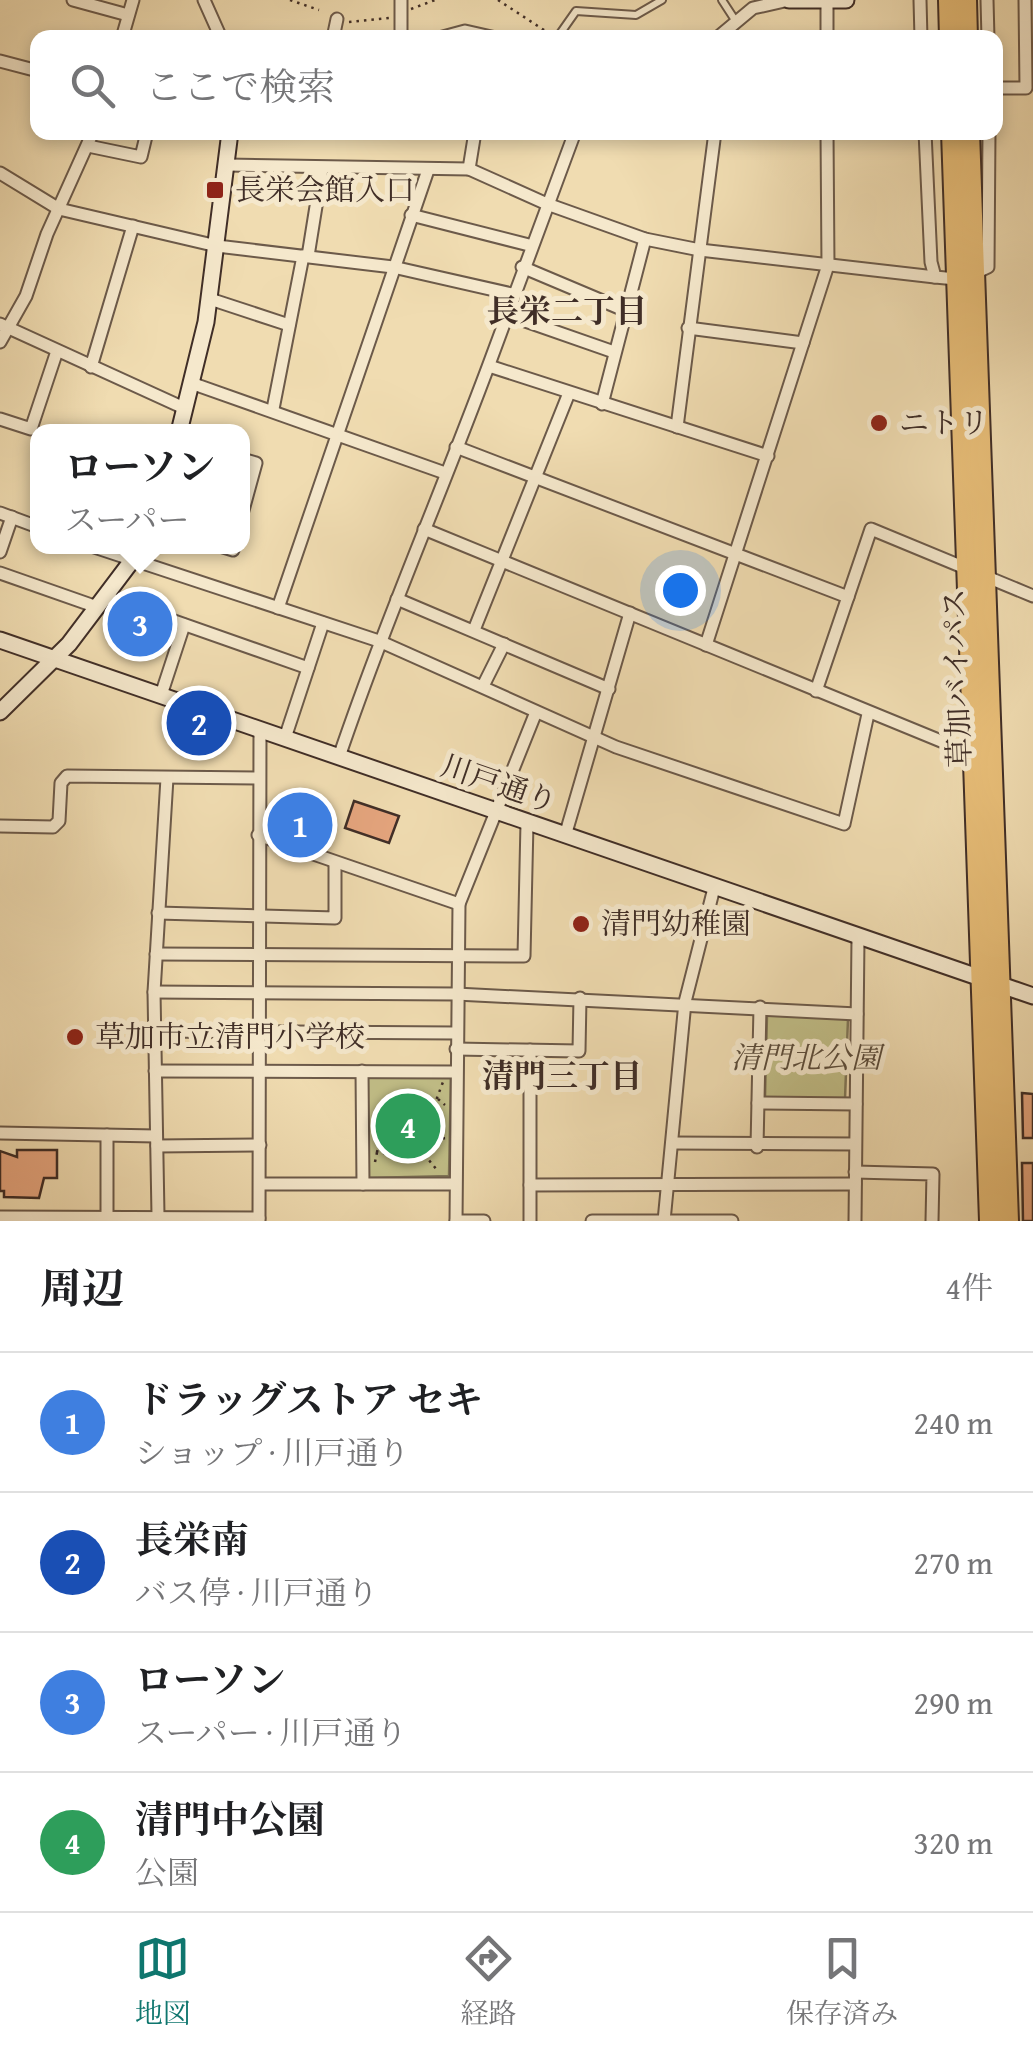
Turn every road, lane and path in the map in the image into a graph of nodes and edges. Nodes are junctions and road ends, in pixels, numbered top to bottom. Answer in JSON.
{"nodes":[{"id":1,"x":73,"y":0,"type":"edge"},
{"id":2,"x":132,"y":0,"type":"edge"},
{"id":3,"x":204,"y":0,"type":"edge"},
{"id":4,"x":290,"y":0,"type":"edge"},
{"id":5,"x":435,"y":0,"type":"edge"},
{"id":6,"x":498,"y":0,"type":"edge"},
{"id":7,"x":662,"y":0,"type":"edge"},
{"id":8,"x":722,"y":0,"type":"edge"},
{"id":9,"x":790,"y":0,"type":"edge"},
{"id":10,"x":846,"y":0,"type":"edge"},
{"id":11,"x":920,"y":0,"type":"edge"},
{"id":12,"x":949,"y":0,"type":"edge"},
{"id":13,"x":966,"y":0,"type":"edge"},
{"id":14,"x":987,"y":0,"type":"edge"},
{"id":15,"x":1025,"y":0,"type":"edge"},
{"id":16,"x":827,"y":1,"type":"edge"},
{"id":17,"x":400,"y":7,"type":"edge"},
{"id":18,"x":318,"y":10,"type":"dead end"},
{"id":19,"x":128,"y":15,"type":"junction"},
{"id":20,"x":337,"y":19,"type":"joint"},
{"id":21,"x":730,"y":28,"type":"edge"},
{"id":22,"x":124,"y":30,"type":"edge"},
{"id":23,"x":217,"y":30,"type":"edge"},
{"id":24,"x":335,"y":30,"type":"edge"},
{"id":25,"x":546,"y":30,"type":"edge"},
{"id":26,"x":560,"y":30,"type":"edge"},
{"id":27,"x":827,"y":30,"type":"edge"},
{"id":28,"x":921,"y":30,"type":"edge"},
{"id":29,"x":950,"y":30,"type":"edge"},
{"id":30,"x":967,"y":30,"type":"edge"},
{"id":31,"x":988,"y":30,"type":"edge"},
{"id":32,"x":0,"y":62,"type":"edge"},
{"id":33,"x":30,"y":69,"type":"edge"},
{"id":34,"x":1003,"y":88,"type":"edge"},
{"id":35,"x":90,"y":140,"type":"edge"},
{"id":36,"x":146,"y":140,"type":"edge"},
{"id":37,"x":229,"y":140,"type":"edge"},
{"id":38,"x":473,"y":140,"type":"edge"},
{"id":39,"x":572,"y":140,"type":"edge"},
{"id":40,"x":714,"y":140,"type":"edge"},
{"id":41,"x":827,"y":140,"type":"edge"},
{"id":42,"x":927,"y":140,"type":"edge"},
{"id":43,"x":952,"y":140,"type":"edge"},
{"id":44,"x":968,"y":140,"type":"edge"},
{"id":45,"x":989,"y":140,"type":"edge"},
{"id":46,"x":88,"y":146,"type":"junction"},
{"id":47,"x":226,"y":165,"type":"junction"},
{"id":48,"x":322,"y":169,"type":"junction"},
{"id":49,"x":468,"y":169,"type":"junction"},
{"id":50,"x":428,"y":170,"type":"junction"},
{"id":51,"x":0,"y":173,"type":"edge"},
{"id":52,"x":547,"y":204,"type":"junction"},
{"id":53,"x":59,"y":209,"type":"junction"},
{"id":54,"x":411,"y":215,"type":"junction"},
{"id":55,"x":133,"y":226,"type":"junction"},
{"id":56,"x":645,"y":239,"type":"junction"},
{"id":57,"x":529,"y":245,"type":"junction"},
{"id":58,"x":216,"y":246,"type":"junction"},
{"id":59,"x":700,"y":250,"type":"junction"},
{"id":60,"x":306,"y":256,"type":"junction"},
{"id":61,"x":828,"y":265,"type":"junction"},
{"id":62,"x":394,"y":266,"type":"junction"},
{"id":63,"x":522,"y":266,"type":"junction"},
{"id":64,"x":954,"y":277,"type":"junction"},
{"id":65,"x":512,"y":294,"type":"junction"},
{"id":66,"x":210,"y":299,"type":"junction"},
{"id":67,"x":624,"y":310,"type":"junction"},
{"id":68,"x":506,"y":314,"type":"junction"},
{"id":69,"x":290,"y":325,"type":"junction"},
{"id":70,"x":4,"y":326,"type":"edge"},
{"id":71,"x":688,"y":328,"type":"junction"},
{"id":72,"x":0,"y":342,"type":"edge"},
{"id":73,"x":803,"y":343,"type":"junction"},
{"id":74,"x":57,"y":351,"type":"junction"},
{"id":75,"x":614,"y":352,"type":"junction"},
{"id":76,"x":489,"y":366,"type":"junction"},
{"id":77,"x":90,"y":367,"type":"junction"},
{"id":78,"x":191,"y":382,"type":"junction"},
{"id":79,"x":570,"y":392,"type":"junction"},
{"id":80,"x":602,"y":404,"type":"junction"},
{"id":81,"x":184,"y":408,"type":"junction"},
{"id":82,"x":273,"y":409,"type":"junction"},
{"id":83,"x":0,"y":418,"type":"edge"},
{"id":84,"x":33,"y":424,"type":"edge"},
{"id":85,"x":181,"y":424,"type":"edge"},
{"id":86,"x":677,"y":427,"type":"junction"},
{"id":87,"x":30,"y":429,"type":"edge"},
{"id":88,"x":337,"y":432,"type":"junction"},
{"id":89,"x":456,"y":447,"type":"junction"},
{"id":90,"x":768,"y":456,"type":"junction"},
{"id":91,"x":250,"y":461,"type":"edge"},
{"id":92,"x":445,"y":473,"type":"junction"},
{"id":93,"x":535,"y":479,"type":"junction"},
{"id":94,"x":250,"y":484,"type":"edge"},
{"id":95,"x":6,"y":515,"type":"edge"},
{"id":96,"x":30,"y":524,"type":"edge"},
{"id":97,"x":424,"y":529,"type":"junction"},
{"id":98,"x":0,"y":552,"type":"edge"},
{"id":99,"x":112,"y":554,"type":"edge"},
{"id":100,"x":138,"y":554,"type":"edge"},
{"id":101,"x":735,"y":556,"type":"junction"},
{"id":102,"x":503,"y":560,"type":"junction"},
{"id":103,"x":132,"y":562,"type":"junction"},
{"id":104,"x":0,"y":573,"type":"edge"},
{"id":105,"x":976,"y":574,"type":"junction"},
{"id":106,"x":1033,"y":596,"type":"edge"},
{"id":107,"x":848,"y":597,"type":"junction"},
{"id":108,"x":396,"y":599,"type":"junction"},
{"id":109,"x":101,"y":602,"type":"junction"},
{"id":110,"x":278,"y":608,"type":"junction"},
{"id":111,"x":630,"y":613,"type":"junction"},
{"id":112,"x":322,"y":622,"type":"junction"},
{"id":113,"x":184,"y":625,"type":"junction"},
{"id":114,"x":474,"y":630,"type":"junction"},
{"id":115,"x":0,"y":640,"type":"edge"},
{"id":116,"x":379,"y":641,"type":"junction"},
{"id":117,"x":504,"y":644,"type":"junction"},
{"id":118,"x":706,"y":646,"type":"junction"},
{"id":119,"x":56,"y":658,"type":"junction"},
{"id":120,"x":308,"y":668,"type":"junction"},
{"id":121,"x":483,"y":686,"type":"junction"},
{"id":122,"x":610,"y":689,"type":"junction"},
{"id":123,"x":816,"y":691,"type":"junction"},
{"id":124,"x":160,"y":695,"type":"junction"},
{"id":125,"x":0,"y":712,"type":"edge"},
{"id":126,"x":536,"y":712,"type":"junction"},
{"id":127,"x":868,"y":714,"type":"junction"},
{"id":128,"x":260,"y":730,"type":"junction"},
{"id":129,"x":285,"y":738,"type":"junction"},
{"id":130,"x":594,"y":738,"type":"junction"},
{"id":131,"x":975,"y":755,"type":"junction"},
{"id":132,"x":339,"y":757,"type":"junction"},
{"id":133,"x":167,"y":778,"type":"junction"},
{"id":134,"x":258,"y":778,"type":"junction"},
{"id":135,"x":497,"y":812,"type":"junction"},
{"id":136,"x":527,"y":823,"type":"junction"},
{"id":137,"x":0,"y":826,"type":"edge"},
{"id":138,"x":258,"y":834,"type":"junction"},
{"id":139,"x":565,"y":836,"type":"junction"},
{"id":140,"x":335,"y":863,"type":"junction"},
{"id":141,"x":714,"y":888,"type":"junction"},
{"id":142,"x":459,"y":904,"type":"junction"},
{"id":143,"x":158,"y":913,"type":"junction"},
{"id":144,"x":258,"y":915,"type":"junction"},
{"id":145,"x":858,"y":938,"type":"junction"},
{"id":146,"x":156,"y":954,"type":"junction"},
{"id":147,"x":258,"y":955,"type":"junction"},
{"id":148,"x":457,"y":958,"type":"junction"},
{"id":149,"x":991,"y":981,"type":"junction"},
{"id":150,"x":154,"y":992,"type":"junction"},
{"id":151,"x":260,"y":993,"type":"junction"},
{"id":152,"x":456,"y":994,"type":"junction"},
{"id":153,"x":1033,"y":996,"type":"edge"},
{"id":154,"x":580,"y":998,"type":"junction"},
{"id":155,"x":685,"y":1002,"type":"junction"},
{"id":156,"x":760,"y":1007,"type":"junction"},
{"id":157,"x":857,"y":1014,"type":"junction"},
{"id":158,"x":154,"y":1031,"type":"junction"},
{"id":159,"x":260,"y":1032,"type":"junction"},
{"id":160,"x":456,"y":1033,"type":"junction"},
{"id":161,"x":456,"y":1049,"type":"junction"},
{"id":162,"x":530,"y":1050,"type":"junction"},
{"id":163,"x":260,"y":1069,"type":"junction"},
{"id":164,"x":155,"y":1071,"type":"junction"},
{"id":165,"x":362,"y":1071,"type":"junction"},
{"id":166,"x":452,"y":1072,"type":"junction"},
{"id":167,"x":438,"y":1100,"type":"junction"},
{"id":168,"x":758,"y":1103,"type":"junction"},
{"id":169,"x":856,"y":1104,"type":"junction"},
{"id":170,"x":372,"y":1125,"type":"dead end"},
{"id":171,"x":426,"y":1127,"type":"dead end"},
{"id":172,"x":0,"y":1133,"type":"edge"},
{"id":173,"x":440,"y":1133,"type":"junction"},
{"id":174,"x":107,"y":1135,"type":"junction"},
{"id":175,"x":156,"y":1141,"type":"junction"},
{"id":176,"x":672,"y":1143,"type":"junction"},
{"id":177,"x":855,"y":1144,"type":"junction"},
{"id":178,"x":260,"y":1145,"type":"junction"},
{"id":179,"x":372,"y":1147,"type":"dead end"},
{"id":180,"x":757,"y":1147,"type":"junction"},
{"id":181,"x":446,"y":1150,"type":"dead end"},
{"id":182,"x":376,"y":1151,"type":"junction"},
{"id":183,"x":401,"y":1158,"type":"dead end"},
{"id":184,"x":445,"y":1162,"type":"dead end"},
{"id":185,"x":372,"y":1169,"type":"dead end"},
{"id":186,"x":422,"y":1173,"type":"dead end"},
{"id":187,"x":439,"y":1173,"type":"junction"},
{"id":188,"x":855,"y":1178,"type":"junction"},
{"id":189,"x":668,"y":1183,"type":"junction"},
{"id":190,"x":260,"y":1184,"type":"junction"},
{"id":191,"x":363,"y":1184,"type":"junction"},
{"id":192,"x":455,"y":1184,"type":"junction"},
{"id":193,"x":530,"y":1185,"type":"junction"},
{"id":194,"x":107,"y":1216,"type":"junction"},
{"id":195,"x":158,"y":1216,"type":"junction"},
{"id":196,"x":0,"y":1217,"type":"edge"},
{"id":197,"x":134,"y":1218,"type":"edge"},
{"id":198,"x":187,"y":1218,"type":"edge"},
{"id":199,"x":93,"y":1219,"type":"edge"},
{"id":200,"x":259,"y":1220,"type":"edge"},
{"id":201,"x":664,"y":1220,"type":"edge"},
{"id":202,"x":456,"y":1221,"type":"edge"},
{"id":203,"x":484,"y":1221,"type":"edge"},
{"id":204,"x":530,"y":1221,"type":"edge"},
{"id":205,"x":592,"y":1221,"type":"edge"},
{"id":206,"x":732,"y":1221,"type":"edge"},
{"id":207,"x":855,"y":1221,"type":"edge"},
{"id":208,"x":932,"y":1221,"type":"edge"},
{"id":209,"x":990,"y":1221,"type":"edge"},
{"id":210,"x":1008,"y":1221,"type":"edge"}],
"edges":[{"from":1,"to":19,"type":"street"},
{"from":2,"to":19,"type":"street"},
{"from":3,"to":23,"type":"street"},
{"from":4,"to":18,"type":"path"},
{"from":5,"to":17,"type":"path"},
{"from":6,"to":25,"type":"path"},
{"from":7,"to":26,"type":"lane"},
{"from":8,"to":21,"type":"lane"},
{"from":9,"to":16,"type":"street"},
{"from":9,"to":21,"type":"street"},
{"from":10,"to":16,"type":"street"},
{"from":11,"to":28,"type":"street"},
{"from":12,"to":29,"type":"highway"},
{"from":13,"to":30,"type":"highway"},
{"from":14,"to":31,"type":"street"},
{"from":15,"to":34,"type":"street"},
{"from":16,"to":27,"type":"street"},
{"from":17,"to":20,"type":"path"},
{"from":19,"to":22,"type":"street"},
{"from":20,"to":24,"type":"street"},
{"from":32,"to":33,"type":"street"},
{"from":35,"to":46,"type":"street"},
{"from":36,"to":46,"type":"street"},
{"from":37,"to":47,"type":"street"},
{"from":38,"to":49,"type":"street"},
{"from":39,"to":52,"type":"street"},
{"from":40,"to":59,"type":"street"},
{"from":41,"to":61,"type":"street"},
{"from":42,"to":64,"type":"street"},
{"from":43,"to":64,"type":"highway","name":"草加バイパス"},
{"from":44,"to":64,"type":"highway","name":"草加バイパス"},
{"from":45,"to":64,"type":"street"},
{"from":46,"to":53,"type":"street"},
{"from":47,"to":48,"type":"street"},
{"from":47,"to":58,"type":"street"},
{"from":48,"to":50,"type":"street"},
{"from":48,"to":60,"type":"street"},
{"from":49,"to":50,"type":"street"},
{"from":49,"to":52,"type":"street"},
{"from":50,"to":54,"type":"street"},
{"from":51,"to":53,"type":"street"},
{"from":52,"to":56,"type":"street"},
{"from":52,"to":57,"type":"street"},
{"from":53,"to":55,"type":"street"},
{"from":53,"to":70,"type":"street"},
{"from":54,"to":57,"type":"street"},
{"from":54,"to":62,"type":"street"},
{"from":55,"to":58,"type":"street"},
{"from":55,"to":77,"type":"street"},
{"from":56,"to":59,"type":"street"},
{"from":56,"to":67,"type":"street"},
{"from":57,"to":63,"type":"street"},
{"from":58,"to":60,"type":"street"},
{"from":58,"to":66,"type":"street"},
{"from":59,"to":61,"type":"street"},
{"from":59,"to":71,"type":"street"},
{"from":60,"to":62,"type":"street"},
{"from":60,"to":69,"type":"street"},
{"from":61,"to":64,"type":"street"},
{"from":61,"to":73,"type":"street"},
{"from":62,"to":65,"type":"street"},
{"from":62,"to":88,"type":"street"},
{"from":63,"to":65,"type":"street"},
{"from":63,"to":67,"type":"street"},
{"from":64,"to":105,"type":"highway","name":"草加バイパス"},
{"from":65,"to":68,"type":"street"},
{"from":66,"to":69,"type":"street"},
{"from":66,"to":78,"type":"street"},
{"from":67,"to":75,"type":"street"},
{"from":68,"to":75,"type":"street"},
{"from":68,"to":76,"type":"street"},
{"from":69,"to":82,"type":"street"},
{"from":70,"to":72,"type":"street"},
{"from":70,"to":74,"type":"street"},
{"from":71,"to":73,"type":"street"},
{"from":71,"to":86,"type":"street"},
{"from":73,"to":90,"type":"street"},
{"from":74,"to":77,"type":"street"},
{"from":74,"to":84,"type":"street"},
{"from":75,"to":80,"type":"street"},
{"from":76,"to":79,"type":"street"},
{"from":76,"to":89,"type":"street"},
{"from":77,"to":81,"type":"street"},
{"from":78,"to":81,"type":"street"},
{"from":78,"to":82,"type":"street"},
{"from":79,"to":80,"type":"street"},
{"from":79,"to":93,"type":"street"},
{"from":80,"to":86,"type":"street"},
{"from":81,"to":85,"type":"street"},
{"from":82,"to":88,"type":"street"},
{"from":83,"to":87,"type":"street"},
{"from":86,"to":90,"type":"street"},
{"from":88,"to":92,"type":"street"},
{"from":88,"to":110,"type":"street"},
{"from":89,"to":92,"type":"street"},
{"from":89,"to":93,"type":"street"},
{"from":90,"to":101,"type":"street"},
{"from":91,"to":94,"type":"street"},
{"from":92,"to":97,"type":"street"},
{"from":93,"to":101,"type":"street"},
{"from":93,"to":102,"type":"street"},
{"from":95,"to":96,"type":"street"},
{"from":95,"to":98,"type":"street"},
{"from":97,"to":102,"type":"street"},
{"from":97,"to":108,"type":"street"},
{"from":99,"to":103,"type":"street"},
{"from":100,"to":103,"type":"street"},
{"from":101,"to":107,"type":"street"},
{"from":101,"to":118,"type":"street"},
{"from":102,"to":111,"type":"street"},
{"from":102,"to":114,"type":"street"},
{"from":103,"to":109,"type":"street"},
{"from":103,"to":110,"type":"street"},
{"from":104,"to":109,"type":"street"},
{"from":105,"to":106,"type":"street"},
{"from":105,"to":107,"type":"street"},
{"from":105,"to":131,"type":"highway","name":"草加バイパス"},
{"from":105,"to":149,"type":"highway","name":"草加バイパス"},
{"from":107,"to":123,"type":"street"},
{"from":108,"to":114,"type":"street"},
{"from":108,"to":116,"type":"street"},
{"from":109,"to":113,"type":"street"},
{"from":109,"to":119,"type":"street"},
{"from":110,"to":112,"type":"street"},
{"from":111,"to":118,"type":"street"},
{"from":111,"to":122,"type":"street"},
{"from":112,"to":116,"type":"street"},
{"from":112,"to":120,"type":"street"},
{"from":113,"to":120,"type":"street"},
{"from":113,"to":124,"type":"street"},
{"from":114,"to":117,"type":"street"},
{"from":115,"to":119,"type":"street","name":"川戸通り"},
{"from":116,"to":121,"type":"street"},
{"from":116,"to":132,"type":"street"},
{"from":117,"to":121,"type":"street"},
{"from":117,"to":122,"type":"street"},
{"from":118,"to":123,"type":"street"},
{"from":119,"to":124,"type":"street","name":"川戸通り"},
{"from":119,"to":125,"type":"street"},
{"from":120,"to":129,"type":"street"},
{"from":121,"to":126,"type":"street"},
{"from":122,"to":130,"type":"street"},
{"from":123,"to":127,"type":"street"},
{"from":124,"to":128,"type":"street","name":"川戸通り"},
{"from":126,"to":130,"type":"street"},
{"from":126,"to":135,"type":"street"},
{"from":127,"to":130,"type":"street"},
{"from":127,"to":131,"type":"street"},
{"from":128,"to":129,"type":"street","name":"川戸通り"},
{"from":128,"to":134,"type":"street"},
{"from":129,"to":132,"type":"street","name":"川戸通り"},
{"from":130,"to":139,"type":"street"},
{"from":131,"to":149,"type":"highway","name":"草加バイパス"},
{"from":132,"to":135,"type":"street","name":"川戸通り"},
{"from":133,"to":134,"type":"street"},
{"from":133,"to":137,"type":"street"},
{"from":133,"to":143,"type":"street"},
{"from":134,"to":138,"type":"street"},
{"from":135,"to":136,"type":"street","name":"川戸通り"},
{"from":135,"to":142,"type":"street"},
{"from":136,"to":139,"type":"street","name":"川戸通り"},
{"from":136,"to":148,"type":"street"},
{"from":138,"to":140,"type":"street"},
{"from":138,"to":144,"type":"street"},
{"from":139,"to":141,"type":"street","name":"川戸通り"},
{"from":140,"to":142,"type":"street"},
{"from":140,"to":144,"type":"street"},
{"from":141,"to":145,"type":"street","name":"川戸通り"},
{"from":141,"to":155,"type":"street"},
{"from":142,"to":148,"type":"street"},
{"from":143,"to":144,"type":"street"},
{"from":143,"to":146,"type":"street"},
{"from":144,"to":147,"type":"street"},
{"from":145,"to":149,"type":"street","name":"川戸通り"},
{"from":145,"to":157,"type":"street"},
{"from":146,"to":147,"type":"street"},
{"from":146,"to":150,"type":"street"},
{"from":147,"to":148,"type":"street"},
{"from":147,"to":151,"type":"street"},
{"from":148,"to":152,"type":"street"},
{"from":149,"to":153,"type":"street","name":"川戸通り"},
{"from":149,"to":209,"type":"highway","name":"草加バイパス"},
{"from":149,"to":210,"type":"highway","name":"草加バイパス"},
{"from":150,"to":151,"type":"street"},
{"from":150,"to":158,"type":"street"},
{"from":151,"to":152,"type":"street"},
{"from":151,"to":159,"type":"street"},
{"from":152,"to":154,"type":"street"},
{"from":152,"to":160,"type":"street"},
{"from":154,"to":155,"type":"street"},
{"from":154,"to":162,"type":"street"},
{"from":155,"to":156,"type":"street"},
{"from":155,"to":176,"type":"street"},
{"from":156,"to":157,"type":"street"},
{"from":156,"to":168,"type":"street"},
{"from":157,"to":169,"type":"street"},
{"from":158,"to":159,"type":"street"},
{"from":158,"to":164,"type":"street"},
{"from":159,"to":160,"type":"street"},
{"from":159,"to":163,"type":"street"},
{"from":160,"to":161,"type":"street"},
{"from":161,"to":162,"type":"street"},
{"from":161,"to":166,"type":"street"},
{"from":162,"to":193,"type":"street"},
{"from":163,"to":164,"type":"street"},
{"from":163,"to":165,"type":"street"},
{"from":163,"to":178,"type":"street"},
{"from":164,"to":175,"type":"street"},
{"from":165,"to":166,"type":"street"},
{"from":165,"to":191,"type":"street"},
{"from":166,"to":167,"type":"path"},
{"from":166,"to":192,"type":"street"},
{"from":167,"to":171,"type":"path"},
{"from":167,"to":173,"type":"path"},
{"from":168,"to":169,"type":"street"},
{"from":168,"to":180,"type":"street"},
{"from":169,"to":177,"type":"street"},
{"from":170,"to":182,"type":"path"},
{"from":172,"to":174,"type":"street"},
{"from":173,"to":181,"type":"path"},
{"from":173,"to":187,"type":"path"},
{"from":174,"to":175,"type":"street"},
{"from":174,"to":194,"type":"street"},
{"from":175,"to":178,"type":"street"},
{"from":175,"to":195,"type":"street"},
{"from":176,"to":180,"type":"street"},
{"from":176,"to":189,"type":"street"},
{"from":177,"to":180,"type":"street"},
{"from":177,"to":188,"type":"street"},
{"from":178,"to":190,"type":"street"},
{"from":179,"to":182,"type":"path"},
{"from":182,"to":183,"type":"path"},
{"from":182,"to":185,"type":"path"},
{"from":184,"to":187,"type":"path"},
{"from":186,"to":187,"type":"path"},
{"from":188,"to":189,"type":"street"},
{"from":188,"to":207,"type":"street"},
{"from":188,"to":208,"type":"street"},
{"from":189,"to":193,"type":"street"},
{"from":189,"to":201,"type":"street"},
{"from":190,"to":191,"type":"street"},
{"from":190,"to":200,"type":"street"},
{"from":191,"to":192,"type":"street"},
{"from":192,"to":202,"type":"street"},
{"from":193,"to":204,"type":"street"},
{"from":194,"to":197,"type":"street"},
{"from":194,"to":199,"type":"street"},
{"from":195,"to":197,"type":"street"},
{"from":195,"to":198,"type":"street"},
{"from":196,"to":199,"type":"street"},
{"from":198,"to":200,"type":"street"},
{"from":201,"to":205,"type":"street"},
{"from":201,"to":206,"type":"street"},
{"from":202,"to":203,"type":"street"}]}
